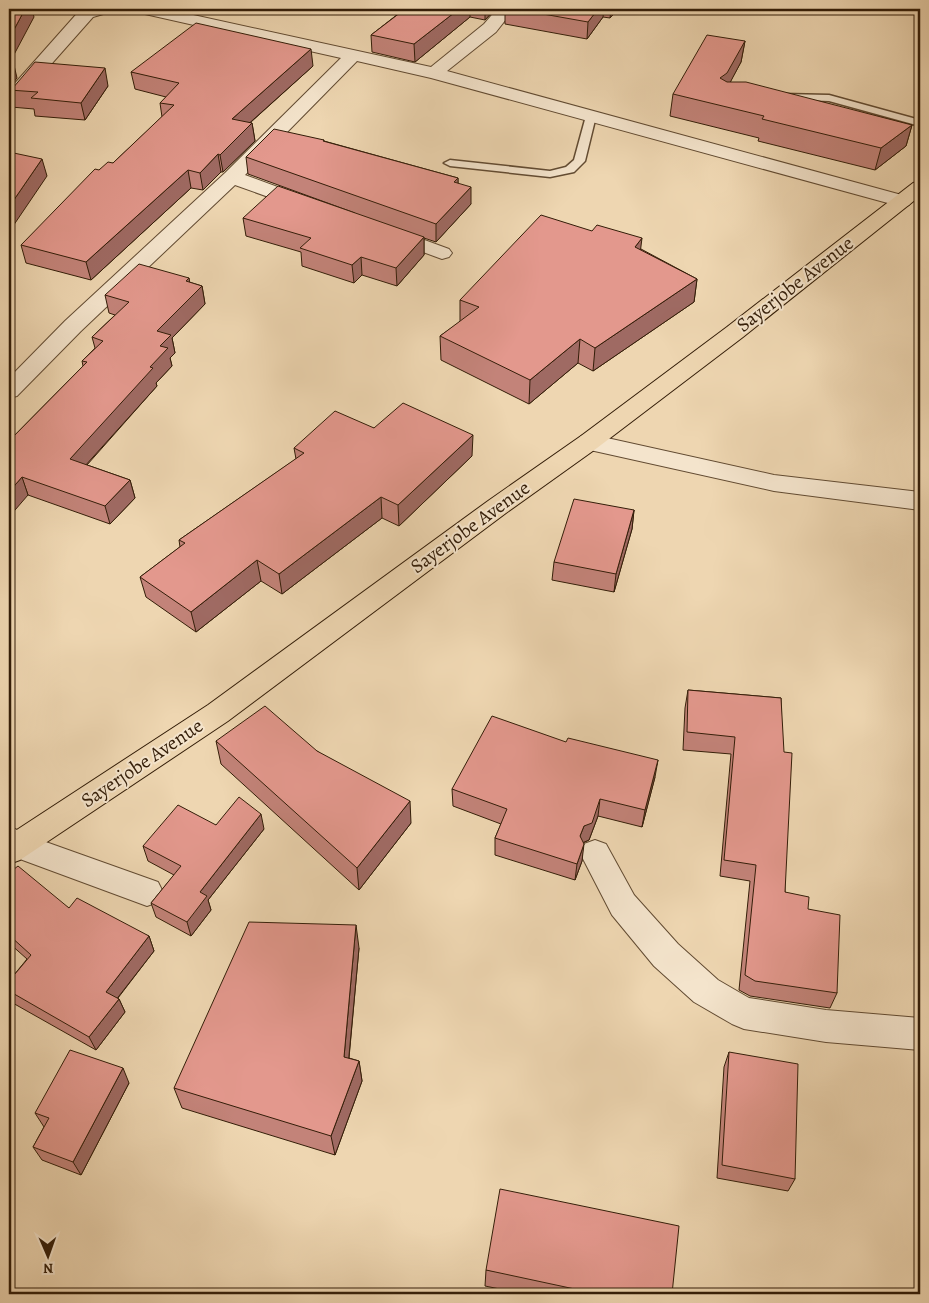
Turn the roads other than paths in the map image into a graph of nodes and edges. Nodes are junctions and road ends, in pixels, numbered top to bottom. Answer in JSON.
{"nodes":[{"id":1,"x":104,"y":9,"type":"edge"},
{"id":2,"x":146,"y":9,"type":"edge"},
{"id":3,"x":506,"y":9,"type":"edge"},
{"id":4,"x":354,"y":54,"type":"junction"},
{"id":5,"x":434,"y":72,"type":"junction"},
{"id":6,"x":775,"y":98,"type":"edge"},
{"id":7,"x":9,"y":101,"type":"edge"},
{"id":8,"x":591,"y":116,"type":"junction"},
{"id":9,"x":920,"y":123,"type":"edge"},
{"id":10,"x":450,"y":163,"type":"dead end"},
{"id":11,"x":232,"y":177,"type":"junction"},
{"id":12,"x":911,"y":194,"type":"edge"},
{"id":13,"x":324,"y":210,"type":"edge"},
{"id":14,"x":369,"y":226,"type":"edge"},
{"id":15,"x":442,"y":252,"type":"dead end"},
{"id":16,"x":9,"y":391,"type":"edge"},
{"id":17,"x":589,"y":442,"type":"junction"},
{"id":18,"x":920,"y":501,"type":"edge"},
{"id":19,"x":12,"y":845,"type":"edge"},
{"id":20,"x":595,"y":853,"type":"dead end"},
{"id":21,"x":147,"y":892,"type":"dead end"},
{"id":22,"x":920,"y":1034,"type":"edge"}],
"edges":[{"from":1,"to":7,"type":"street"},
{"from":2,"to":4,"type":"street"},
{"from":3,"to":5,"type":"street"},
{"from":4,"to":5,"type":"street"},
{"from":4,"to":11,"type":"street"},
{"from":5,"to":8,"type":"street"},
{"from":6,"to":9,"type":"lane"},
{"from":8,"to":10,"type":"lane"},
{"from":8,"to":12,"type":"street"},
{"from":11,"to":13,"type":"street"},
{"from":11,"to":16,"type":"street"},
{"from":12,"to":17,"type":"main road","name":"Sayerjobe Avenue"},
{"from":14,"to":15,"type":"street"},
{"from":17,"to":18,"type":"street"},
{"from":17,"to":19,"type":"main road","name":"Sayerjobe Avenue"},
{"from":19,"to":21,"type":"street"},
{"from":20,"to":22,"type":"street"}]}
